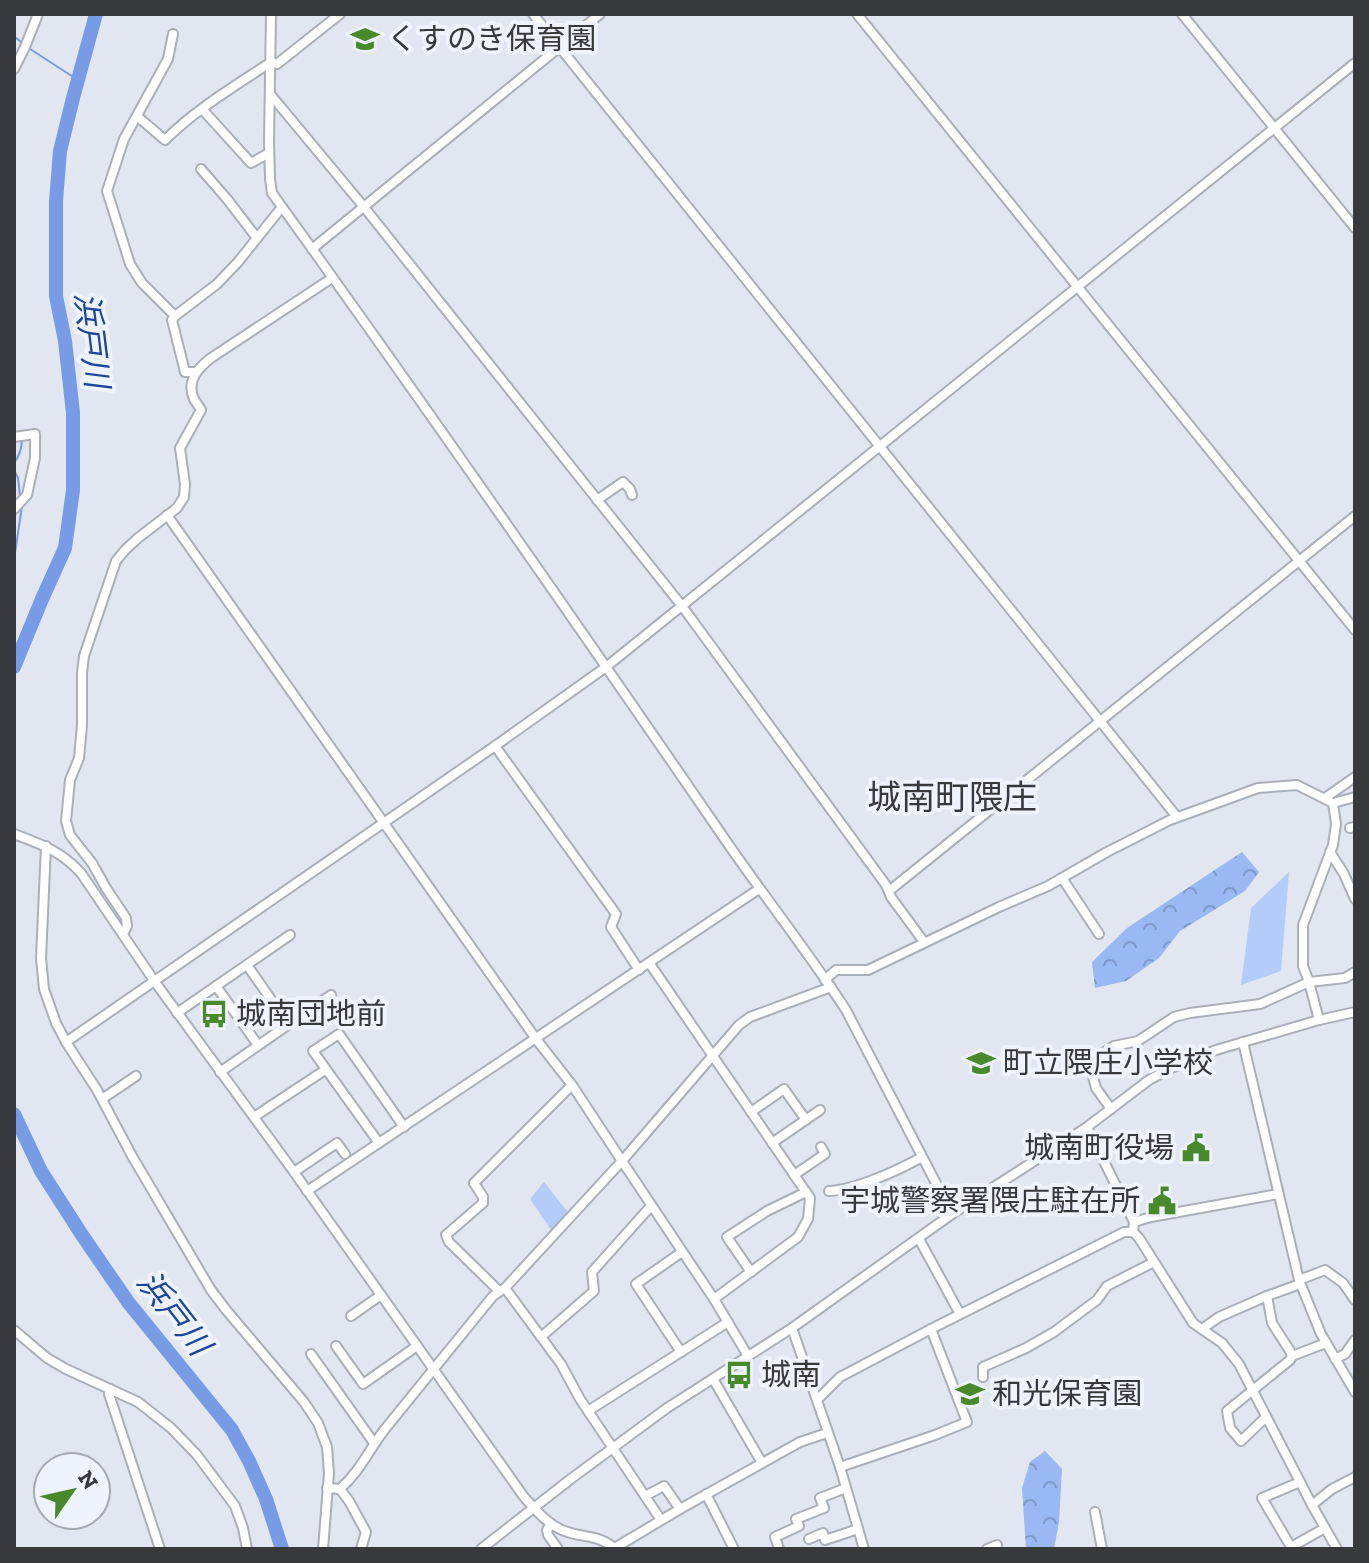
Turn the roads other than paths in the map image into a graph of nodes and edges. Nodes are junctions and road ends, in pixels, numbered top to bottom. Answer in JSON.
{"nodes":[{"id":1,"x":38,"y":14,"type":"edge"},
{"id":2,"x":271,"y":14,"type":"edge"},
{"id":3,"x":340,"y":14,"type":"edge"},
{"id":4,"x":533,"y":14,"type":"edge"},
{"id":5,"x":600,"y":14,"type":"edge"},
{"id":6,"x":857,"y":14,"type":"edge"},
{"id":7,"x":1182,"y":14,"type":"edge"},
{"id":8,"x":173,"y":34,"type":"dead end"},
{"id":9,"x":560,"y":46,"type":"junction"},
{"id":10,"x":271,"y":62,"type":"junction"},
{"id":11,"x":1355,"y":63,"type":"edge"},
{"id":12,"x":14,"y":69,"type":"edge"},
{"id":13,"x":270,"y":94,"type":"junction"},
{"id":14,"x":202,"y":109,"type":"junction"},
{"id":15,"x":138,"y":117,"type":"junction"},
{"id":16,"x":1274,"y":128,"type":"junction"},
{"id":17,"x":269,"y":153,"type":"junction"},
{"id":18,"x":201,"y":169,"type":"dead end"},
{"id":19,"x":282,"y":207,"type":"junction"},
{"id":20,"x":364,"y":207,"type":"junction"},
{"id":21,"x":1355,"y":228,"type":"edge"},
{"id":22,"x":257,"y":238,"type":"junction"},
{"id":23,"x":312,"y":249,"type":"junction"},
{"id":24,"x":332,"y":278,"type":"junction"},
{"id":25,"x":1078,"y":288,"type":"junction"},
{"id":26,"x":175,"y":316,"type":"junction"},
{"id":27,"x":195,"y":372,"type":"junction"},
{"id":28,"x":14,"y":437,"type":"edge"},
{"id":29,"x":881,"y":446,"type":"junction"},
{"id":30,"x":632,"y":495,"type":"dead end"},
{"id":31,"x":597,"y":500,"type":"junction"},
{"id":32,"x":14,"y":509,"type":"edge"},
{"id":33,"x":167,"y":515,"type":"junction"},
{"id":34,"x":1355,"y":516,"type":"edge"},
{"id":35,"x":1299,"y":561,"type":"junction"},
{"id":36,"x":682,"y":606,"type":"junction"},
{"id":37,"x":1355,"y":630,"type":"edge"},
{"id":38,"x":606,"y":667,"type":"junction"},
{"id":39,"x":1101,"y":721,"type":"junction"},
{"id":40,"x":495,"y":746,"type":"junction"},
{"id":41,"x":1355,"y":777,"type":"edge"},
{"id":42,"x":1355,"y":797,"type":"edge"},
{"id":43,"x":1329,"y":801,"type":"junction"},
{"id":44,"x":1177,"y":817,"type":"junction"},
{"id":45,"x":384,"y":822,"type":"junction"},
{"id":46,"x":14,"y":834,"type":"edge"},
{"id":47,"x":42,"y":845,"type":"junction"},
{"id":48,"x":1330,"y":852,"type":"junction"},
{"id":49,"x":1062,"y":878,"type":"junction"},
{"id":50,"x":759,"y":889,"type":"junction"},
{"id":51,"x":889,"y":891,"type":"junction"},
{"id":52,"x":1355,"y":899,"type":"edge"},
{"id":53,"x":123,"y":934,"type":"junction"},
{"id":54,"x":1099,"y":934,"type":"dead end"},
{"id":55,"x":290,"y":935,"type":"dead end"},
{"id":56,"x":924,"y":942,"type":"junction"},
{"id":57,"x":650,"y":964,"type":"junction"},
{"id":58,"x":247,"y":965,"type":"junction"},
{"id":59,"x":639,"y":970,"type":"junction"},
{"id":60,"x":1355,"y":972,"type":"edge"},
{"id":61,"x":155,"y":982,"type":"junction"},
{"id":62,"x":1309,"y":982,"type":"junction"},
{"id":63,"x":828,"y":983,"type":"junction"},
{"id":64,"x":216,"y":986,"type":"junction"},
{"id":65,"x":331,"y":995,"type":"dead end"},
{"id":66,"x":1355,"y":1012,"type":"edge"},
{"id":67,"x":177,"y":1013,"type":"junction"},
{"id":68,"x":1319,"y":1020,"type":"junction"},
{"id":69,"x":288,"y":1024,"type":"junction"},
{"id":70,"x":536,"y":1039,"type":"junction"},
{"id":71,"x":66,"y":1042,"type":"junction"},
{"id":72,"x":1243,"y":1042,"type":"junction"},
{"id":73,"x":258,"y":1045,"type":"junction"},
{"id":74,"x":712,"y":1056,"type":"junction"},
{"id":75,"x":325,"y":1070,"type":"junction"},
{"id":76,"x":220,"y":1072,"type":"junction"},
{"id":77,"x":136,"y":1076,"type":"dead end"},
{"id":78,"x":572,"y":1085,"type":"junction"},
{"id":79,"x":102,"y":1099,"type":"junction"},
{"id":80,"x":1111,"y":1109,"type":"junction"},
{"id":81,"x":820,"y":1110,"type":"dead end"},
{"id":82,"x":751,"y":1112,"type":"junction"},
{"id":83,"x":254,"y":1117,"type":"junction"},
{"id":84,"x":806,"y":1120,"type":"junction"},
{"id":85,"x":404,"y":1127,"type":"junction"},
{"id":86,"x":1087,"y":1127,"type":"junction"},
{"id":87,"x":379,"y":1143,"type":"junction"},
{"id":88,"x":772,"y":1143,"type":"junction"},
{"id":89,"x":821,"y":1147,"type":"dead end"},
{"id":90,"x":345,"y":1154,"type":"dead end"},
{"id":91,"x":922,"y":1157,"type":"junction"},
{"id":92,"x":622,"y":1161,"type":"junction"},
{"id":93,"x":294,"y":1172,"type":"junction"},
{"id":94,"x":794,"y":1175,"type":"junction"},
{"id":95,"x":307,"y":1191,"type":"junction"},
{"id":96,"x":829,"y":1191,"type":"dead end"},
{"id":97,"x":806,"y":1192,"type":"junction"},
{"id":98,"x":1278,"y":1194,"type":"junction"},
{"id":99,"x":651,"y":1206,"type":"junction"},
{"id":100,"x":952,"y":1214,"type":"junction"},
{"id":101,"x":1134,"y":1227,"type":"junction"},
{"id":102,"x":919,"y":1239,"type":"junction"},
{"id":103,"x":682,"y":1252,"type":"junction"},
{"id":104,"x":1154,"y":1262,"type":"junction"},
{"id":105,"x":751,"y":1272,"type":"junction"},
{"id":106,"x":1300,"y":1282,"type":"junction"},
{"id":107,"x":502,"y":1290,"type":"junction"},
{"id":108,"x":381,"y":1295,"type":"junction"},
{"id":109,"x":1267,"y":1296,"type":"junction"},
{"id":110,"x":714,"y":1299,"type":"junction"},
{"id":111,"x":1355,"y":1300,"type":"edge"},
{"id":112,"x":960,"y":1314,"type":"junction"},
{"id":113,"x":351,"y":1316,"type":"dead end"},
{"id":114,"x":728,"y":1322,"type":"junction"},
{"id":115,"x":792,"y":1328,"type":"junction"},
{"id":116,"x":931,"y":1329,"type":"junction"},
{"id":117,"x":1202,"y":1329,"type":"junction"},
{"id":118,"x":14,"y":1330,"type":"edge"},
{"id":119,"x":541,"y":1337,"type":"junction"},
{"id":120,"x":1355,"y":1340,"type":"edge"},
{"id":121,"x":1326,"y":1343,"type":"junction"},
{"id":122,"x":336,"y":1346,"type":"dead end"},
{"id":123,"x":417,"y":1346,"type":"junction"},
{"id":124,"x":681,"y":1352,"type":"junction"},
{"id":125,"x":311,"y":1354,"type":"dead end"},
{"id":126,"x":748,"y":1356,"type":"junction"},
{"id":127,"x":1292,"y":1356,"type":"junction"},
{"id":128,"x":1335,"y":1359,"type":"junction"},
{"id":129,"x":434,"y":1370,"type":"junction"},
{"id":130,"x":983,"y":1377,"type":"dead end"},
{"id":131,"x":713,"y":1379,"type":"junction"},
{"id":132,"x":110,"y":1389,"type":"junction"},
{"id":133,"x":1252,"y":1390,"type":"junction"},
{"id":134,"x":1355,"y":1392,"type":"edge"},
{"id":135,"x":817,"y":1400,"type":"junction"},
{"id":136,"x":588,"y":1411,"type":"junction"},
{"id":137,"x":1266,"y":1417,"type":"junction"},
{"id":138,"x":827,"y":1433,"type":"junction"},
{"id":139,"x":374,"y":1443,"type":"junction"},
{"id":140,"x":613,"y":1447,"type":"junction"},
{"id":141,"x":762,"y":1463,"type":"junction"},
{"id":142,"x":840,"y":1467,"type":"junction"},
{"id":143,"x":1355,"y":1477,"type":"edge"},
{"id":144,"x":1300,"y":1482,"type":"junction"},
{"id":145,"x":327,"y":1488,"type":"junction"},
{"id":146,"x":846,"y":1488,"type":"junction"},
{"id":147,"x":340,"y":1489,"type":"junction"},
{"id":148,"x":706,"y":1494,"type":"junction"},
{"id":149,"x":645,"y":1496,"type":"junction"},
{"id":150,"x":1312,"y":1505,"type":"junction"},
{"id":151,"x":533,"y":1508,"type":"junction"},
{"id":152,"x":680,"y":1509,"type":"junction"},
{"id":153,"x":1095,"y":1512,"type":"dead end"},
{"id":154,"x":661,"y":1520,"type":"junction"},
{"id":155,"x":551,"y":1524,"type":"junction"},
{"id":156,"x":1325,"y":1528,"type":"junction"},
{"id":157,"x":858,"y":1529,"type":"junction"},
{"id":158,"x":809,"y":1539,"type":"dead end"},
{"id":159,"x":997,"y":1545,"type":"dead end"},
{"id":160,"x":160,"y":1549,"type":"edge"},
{"id":161,"x":247,"y":1549,"type":"edge"},
{"id":162,"x":323,"y":1549,"type":"edge"},
{"id":163,"x":361,"y":1549,"type":"edge"},
{"id":164,"x":481,"y":1549,"type":"edge"},
{"id":165,"x":558,"y":1549,"type":"edge"},
{"id":166,"x":614,"y":1549,"type":"edge"},
{"id":167,"x":734,"y":1549,"type":"edge"},
{"id":168,"x":779,"y":1549,"type":"edge"},
{"id":169,"x":864,"y":1549,"type":"edge"},
{"id":170,"x":987,"y":1549,"type":"edge"},
{"id":171,"x":1102,"y":1549,"type":"edge"},
{"id":172,"x":1337,"y":1549,"type":"edge"}],
"edges":[{"from":1,"to":12,"type":"street"},
{"from":2,"to":10,"type":"street"},
{"from":3,"to":10,"type":"street"},
{"from":4,"to":9,"type":"street"},
{"from":5,"to":9,"type":"street"},
{"from":6,"to":25,"type":"street"},
{"from":7,"to":16,"type":"street"},
{"from":8,"to":15,"type":"street"},
{"from":9,"to":20,"type":"street"},
{"from":9,"to":29,"type":"street"},
{"from":10,"to":13,"type":"street"},
{"from":10,"to":14,"type":"street"},
{"from":11,"to":16,"type":"street"},
{"from":13,"to":17,"type":"street"},
{"from":13,"to":20,"type":"street"},
{"from":14,"to":15,"type":"street"},
{"from":14,"to":17,"type":"street"},
{"from":15,"to":26,"type":"street"},
{"from":16,"to":21,"type":"street"},
{"from":16,"to":25,"type":"street"},
{"from":17,"to":19,"type":"street"},
{"from":18,"to":22,"type":"street"},
{"from":19,"to":22,"type":"street"},
{"from":19,"to":23,"type":"street"},
{"from":20,"to":23,"type":"street"},
{"from":20,"to":31,"type":"street"},
{"from":22,"to":26,"type":"street"},
{"from":23,"to":24,"type":"street"},
{"from":24,"to":27,"type":"street"},
{"from":24,"to":38,"type":"street"},
{"from":25,"to":29,"type":"street"},
{"from":25,"to":35,"type":"street"},
{"from":26,"to":27,"type":"street"},
{"from":27,"to":33,"type":"street"},
{"from":28,"to":32,"type":"street"},
{"from":29,"to":36,"type":"street"},
{"from":29,"to":39,"type":"street"},
{"from":30,"to":31,"type":"street"},
{"from":31,"to":36,"type":"street"},
{"from":33,"to":45,"type":"street"},
{"from":33,"to":53,"type":"street"},
{"from":34,"to":35,"type":"street"},
{"from":35,"to":37,"type":"street"},
{"from":35,"to":39,"type":"street"},
{"from":36,"to":38,"type":"street"},
{"from":36,"to":51,"type":"street"},
{"from":38,"to":40,"type":"street"},
{"from":38,"to":50,"type":"street"},
{"from":39,"to":44,"type":"street"},
{"from":39,"to":51,"type":"street"},
{"from":40,"to":45,"type":"street"},
{"from":40,"to":59,"type":"street"},
{"from":41,"to":43,"type":"street"},
{"from":42,"to":43,"type":"street"},
{"from":43,"to":44,"type":"street"},
{"from":43,"to":48,"type":"street"},
{"from":44,"to":49,"type":"street"},
{"from":45,"to":61,"type":"street"},
{"from":45,"to":70,"type":"street"},
{"from":46,"to":47,"type":"street"},
{"from":47,"to":53,"type":"street"},
{"from":47,"to":71,"type":"street"},
{"from":48,"to":52,"type":"street"},
{"from":48,"to":62,"type":"street"},
{"from":49,"to":54,"type":"street"},
{"from":49,"to":56,"type":"street"},
{"from":50,"to":57,"type":"street"},
{"from":50,"to":63,"type":"street"},
{"from":51,"to":56,"type":"street"},
{"from":53,"to":61,"type":"street"},
{"from":55,"to":58,"type":"street"},
{"from":56,"to":63,"type":"street"},
{"from":57,"to":59,"type":"street"},
{"from":57,"to":74,"type":"street"},
{"from":58,"to":64,"type":"street"},
{"from":58,"to":69,"type":"street"},
{"from":59,"to":70,"type":"street"},
{"from":60,"to":62,"type":"street"},
{"from":61,"to":67,"type":"street"},
{"from":61,"to":71,"type":"street"},
{"from":62,"to":68,"type":"street"},
{"from":62,"to":80,"type":"street"},
{"from":63,"to":74,"type":"street"},
{"from":63,"to":91,"type":"street"},
{"from":64,"to":67,"type":"street"},
{"from":64,"to":73,"type":"street"},
{"from":65,"to":69,"type":"street"},
{"from":66,"to":68,"type":"street"},
{"from":67,"to":76,"type":"street"},
{"from":68,"to":72,"type":"street"},
{"from":69,"to":73,"type":"street"},
{"from":70,"to":78,"type":"street"},
{"from":70,"to":85,"type":"street"},
{"from":71,"to":79,"type":"street"},
{"from":72,"to":80,"type":"street"},
{"from":72,"to":98,"type":"street"},
{"from":73,"to":76,"type":"street"},
{"from":74,"to":82,"type":"street"},
{"from":74,"to":92,"type":"street"},
{"from":75,"to":83,"type":"street"},
{"from":75,"to":85,"type":"street"},
{"from":75,"to":87,"type":"street"},
{"from":76,"to":83,"type":"street"},
{"from":77,"to":79,"type":"street"},
{"from":78,"to":92,"type":"street"},
{"from":78,"to":107,"type":"street"},
{"from":79,"to":145,"type":"street"},
{"from":80,"to":86,"type":"street"},
{"from":81,"to":84,"type":"street"},
{"from":82,"to":84,"type":"street"},
{"from":82,"to":88,"type":"street"},
{"from":83,"to":93,"type":"street"},
{"from":84,"to":88,"type":"street"},
{"from":85,"to":87,"type":"street"},
{"from":86,"to":100,"type":"street"},
{"from":86,"to":101,"type":"street"},
{"from":87,"to":95,"type":"street"},
{"from":88,"to":94,"type":"street"},
{"from":89,"to":94,"type":"street"},
{"from":90,"to":93,"type":"street"},
{"from":91,"to":96,"type":"street"},
{"from":91,"to":100,"type":"street"},
{"from":92,"to":99,"type":"street"},
{"from":92,"to":107,"type":"street"},
{"from":93,"to":95,"type":"street"},
{"from":94,"to":97,"type":"street"},
{"from":95,"to":108,"type":"street"},
{"from":97,"to":105,"type":"street"},
{"from":97,"to":105,"type":"street"},
{"from":98,"to":101,"type":"street"},
{"from":98,"to":106,"type":"street"},
{"from":99,"to":103,"type":"street"},
{"from":99,"to":119,"type":"street"},
{"from":100,"to":102,"type":"street"},
{"from":101,"to":104,"type":"street"},
{"from":101,"to":112,"type":"street"},
{"from":102,"to":112,"type":"street"},
{"from":102,"to":115,"type":"street"},
{"from":103,"to":110,"type":"street"},
{"from":103,"to":124,"type":"street"},
{"from":104,"to":117,"type":"street"},
{"from":104,"to":130,"type":"street"},
{"from":105,"to":110,"type":"street"},
{"from":106,"to":109,"type":"street"},
{"from":106,"to":111,"type":"street"},
{"from":106,"to":121,"type":"street"},
{"from":107,"to":119,"type":"street"},
{"from":107,"to":129,"type":"street"},
{"from":108,"to":113,"type":"street"},
{"from":108,"to":123,"type":"street"},
{"from":109,"to":117,"type":"street"},
{"from":109,"to":127,"type":"street"},
{"from":110,"to":114,"type":"street"},
{"from":112,"to":116,"type":"street"},
{"from":114,"to":124,"type":"street"},
{"from":114,"to":126,"type":"street"},
{"from":115,"to":126,"type":"street"},
{"from":115,"to":135,"type":"street"},
{"from":116,"to":135,"type":"street"},
{"from":116,"to":142,"type":"street"},
{"from":117,"to":133,"type":"street"},
{"from":118,"to":132,"type":"street"},
{"from":119,"to":136,"type":"street"},
{"from":120,"to":128,"type":"street"},
{"from":121,"to":127,"type":"street"},
{"from":121,"to":128,"type":"street"},
{"from":122,"to":123,"type":"street"},
{"from":123,"to":129,"type":"street"},
{"from":124,"to":136,"type":"street"},
{"from":125,"to":139,"type":"street"},
{"from":126,"to":131,"type":"street"},
{"from":127,"to":133,"type":"street"},
{"from":128,"to":134,"type":"street"},
{"from":129,"to":139,"type":"street"},
{"from":129,"to":151,"type":"street"},
{"from":131,"to":140,"type":"street"},
{"from":131,"to":141,"type":"street"},
{"from":132,"to":160,"type":"street"},
{"from":132,"to":161,"type":"street"},
{"from":133,"to":137,"type":"street"},
{"from":133,"to":137,"type":"street"},
{"from":135,"to":138,"type":"street"},
{"from":136,"to":140,"type":"street"},
{"from":137,"to":144,"type":"street"},
{"from":138,"to":141,"type":"street"},
{"from":138,"to":142,"type":"street"},
{"from":139,"to":147,"type":"street"},
{"from":140,"to":149,"type":"street"},
{"from":140,"to":151,"type":"street"},
{"from":141,"to":148,"type":"street"},
{"from":142,"to":146,"type":"street"},
{"from":143,"to":150,"type":"street"},
{"from":144,"to":150,"type":"street"},
{"from":144,"to":156,"type":"street"},
{"from":145,"to":147,"type":"street"},
{"from":145,"to":162,"type":"street"},
{"from":146,"to":157,"type":"street"},
{"from":146,"to":168,"type":"street"},
{"from":147,"to":163,"type":"street"},
{"from":148,"to":152,"type":"street"},
{"from":148,"to":167,"type":"street"},
{"from":149,"to":152,"type":"street"},
{"from":149,"to":154,"type":"street"},
{"from":150,"to":156,"type":"street"},
{"from":151,"to":155,"type":"street"},
{"from":151,"to":164,"type":"street"},
{"from":152,"to":154,"type":"street"},
{"from":153,"to":171,"type":"street"},
{"from":154,"to":166,"type":"street"},
{"from":155,"to":165,"type":"street"},
{"from":155,"to":166,"type":"street"},
{"from":156,"to":172,"type":"street"},
{"from":157,"to":158,"type":"street"},
{"from":157,"to":169,"type":"street"},
{"from":159,"to":170,"type":"street"}]}
